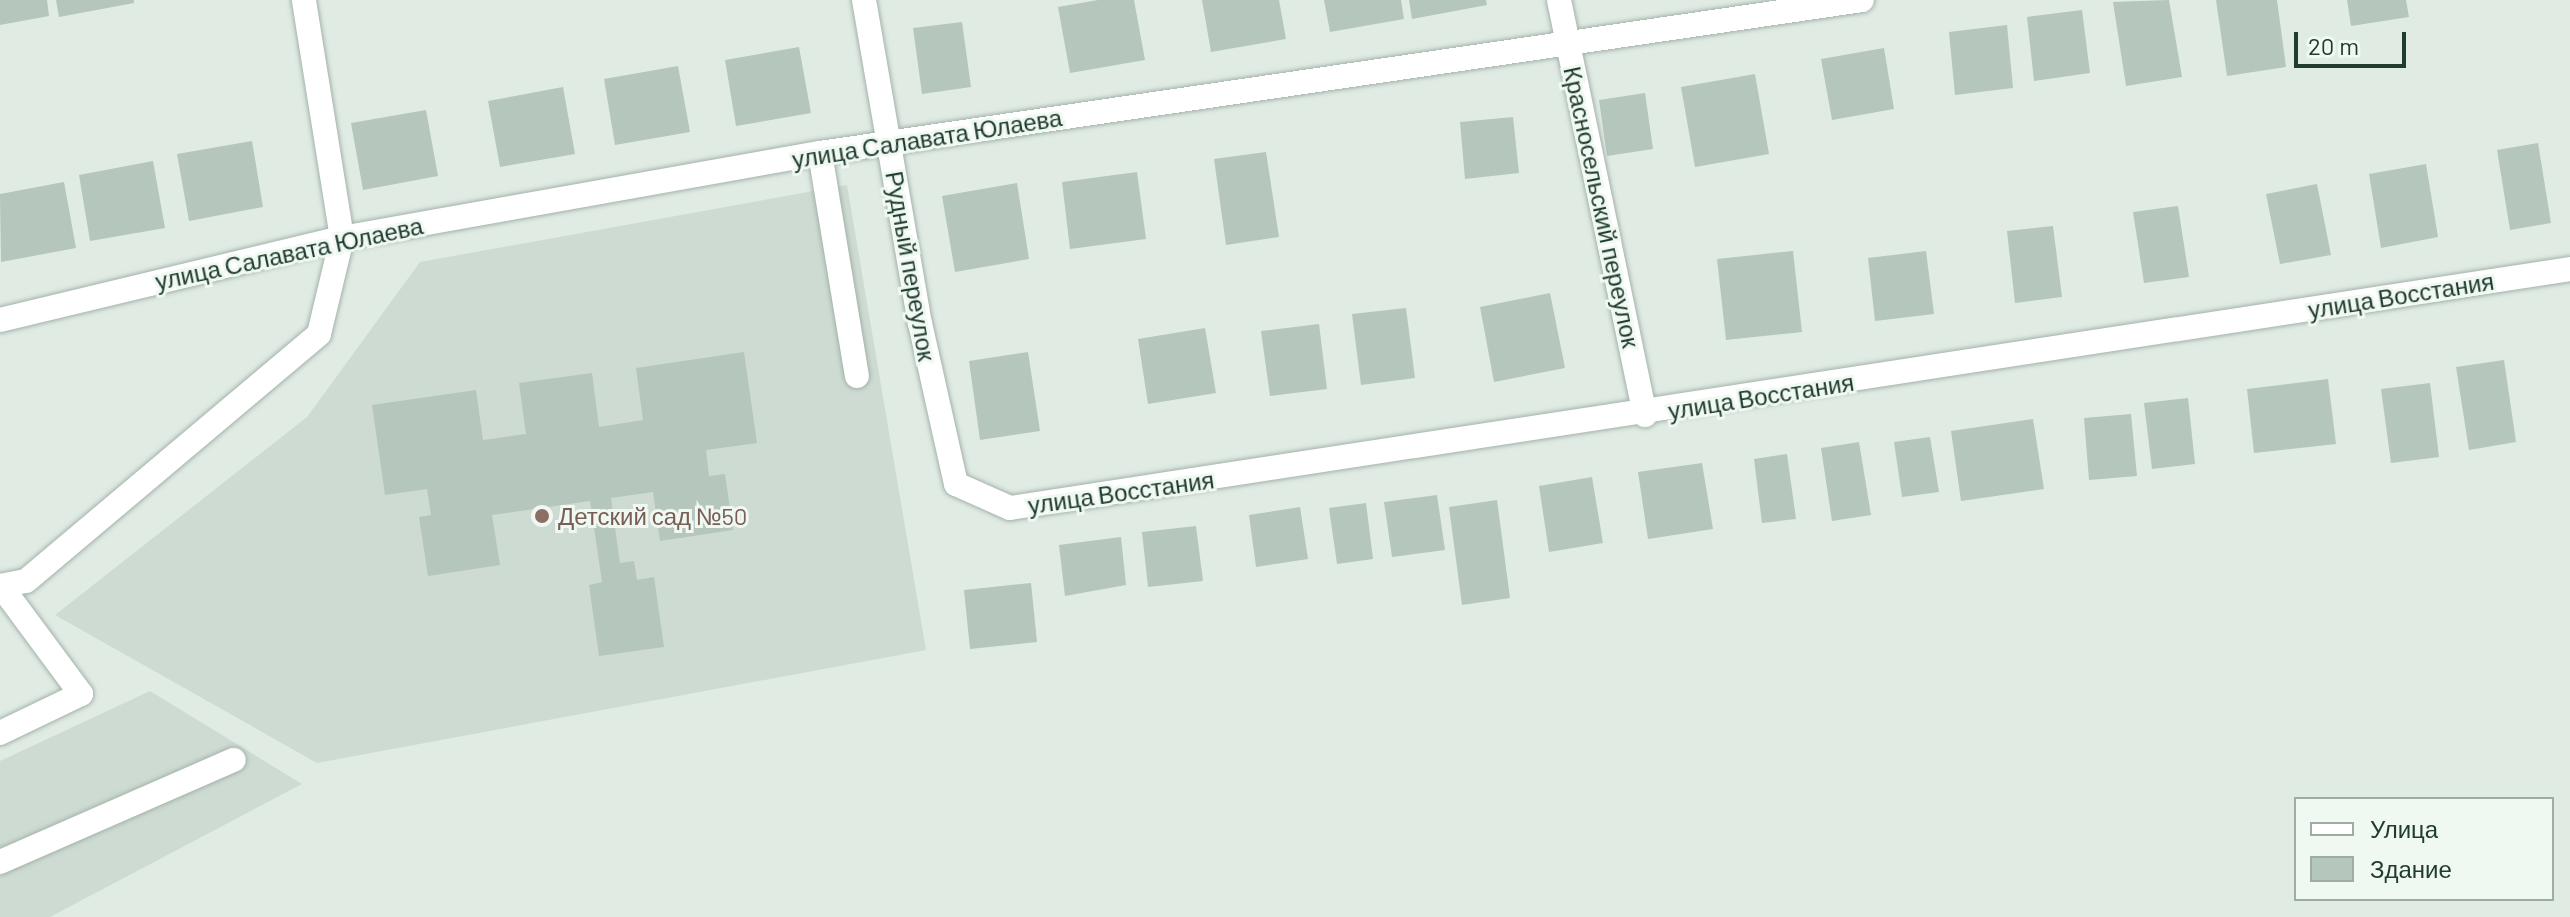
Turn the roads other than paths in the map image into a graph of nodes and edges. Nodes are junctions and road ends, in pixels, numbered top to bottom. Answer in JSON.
{"nodes":[{"id":1,"x":304,"y":0,"type":"edge"},
{"id":2,"x":864,"y":0,"type":"edge"},
{"id":3,"x":1559,"y":0,"type":"edge"},
{"id":4,"x":1862,"y":0,"type":"edge"},
{"id":5,"x":1567,"y":41,"type":"junction"},
{"id":6,"x":889,"y":143,"type":"junction"},
{"id":7,"x":820,"y":153,"type":"junction"},
{"id":8,"x":342,"y":238,"type":"junction"},
{"id":9,"x":2570,"y":269,"type":"edge"},
{"id":10,"x":0,"y":320,"type":"edge"},
{"id":11,"x":857,"y":376,"type":"dead end"},
{"id":12,"x":1645,"y":415,"type":"junction"},
{"id":13,"x":956,"y":484,"type":"joint"},
{"id":14,"x":1,"y":586,"type":"edge"},
{"id":15,"x":0,"y":733,"type":"edge"},
{"id":16,"x":234,"y":760,"type":"dead end"},
{"id":17,"x":0,"y":862,"type":"edge"}],
"edges":[{"from":1,"to":8,"type":"street"},
{"from":2,"to":6,"type":"street","name":"Рудный переулок"},
{"from":3,"to":5,"type":"street","name":"Красносельский переулок"},
{"from":4,"to":5,"type":"street","name":"улица Салавата Юлаева"},
{"from":5,"to":6,"type":"street","name":"улица Салавата Юлаева"},
{"from":5,"to":12,"type":"street","name":"Красносельский переулок"},
{"from":6,"to":7,"type":"street","name":"улица Салавата Юлаева"},
{"from":6,"to":13,"type":"street","name":"Рудный переулок"},
{"from":7,"to":8,"type":"street","name":"улица Салавата Юлаева"},
{"from":7,"to":11,"type":"street"},
{"from":8,"to":10,"type":"street","name":"улица Салавата Юлаева"},
{"from":8,"to":14,"type":"street"},
{"from":9,"to":12,"type":"street","name":"улица Восстания"},
{"from":12,"to":13,"type":"street","name":"улица Восстания"},
{"from":14,"to":15,"type":"street"},
{"from":16,"to":17,"type":"street"}]}
